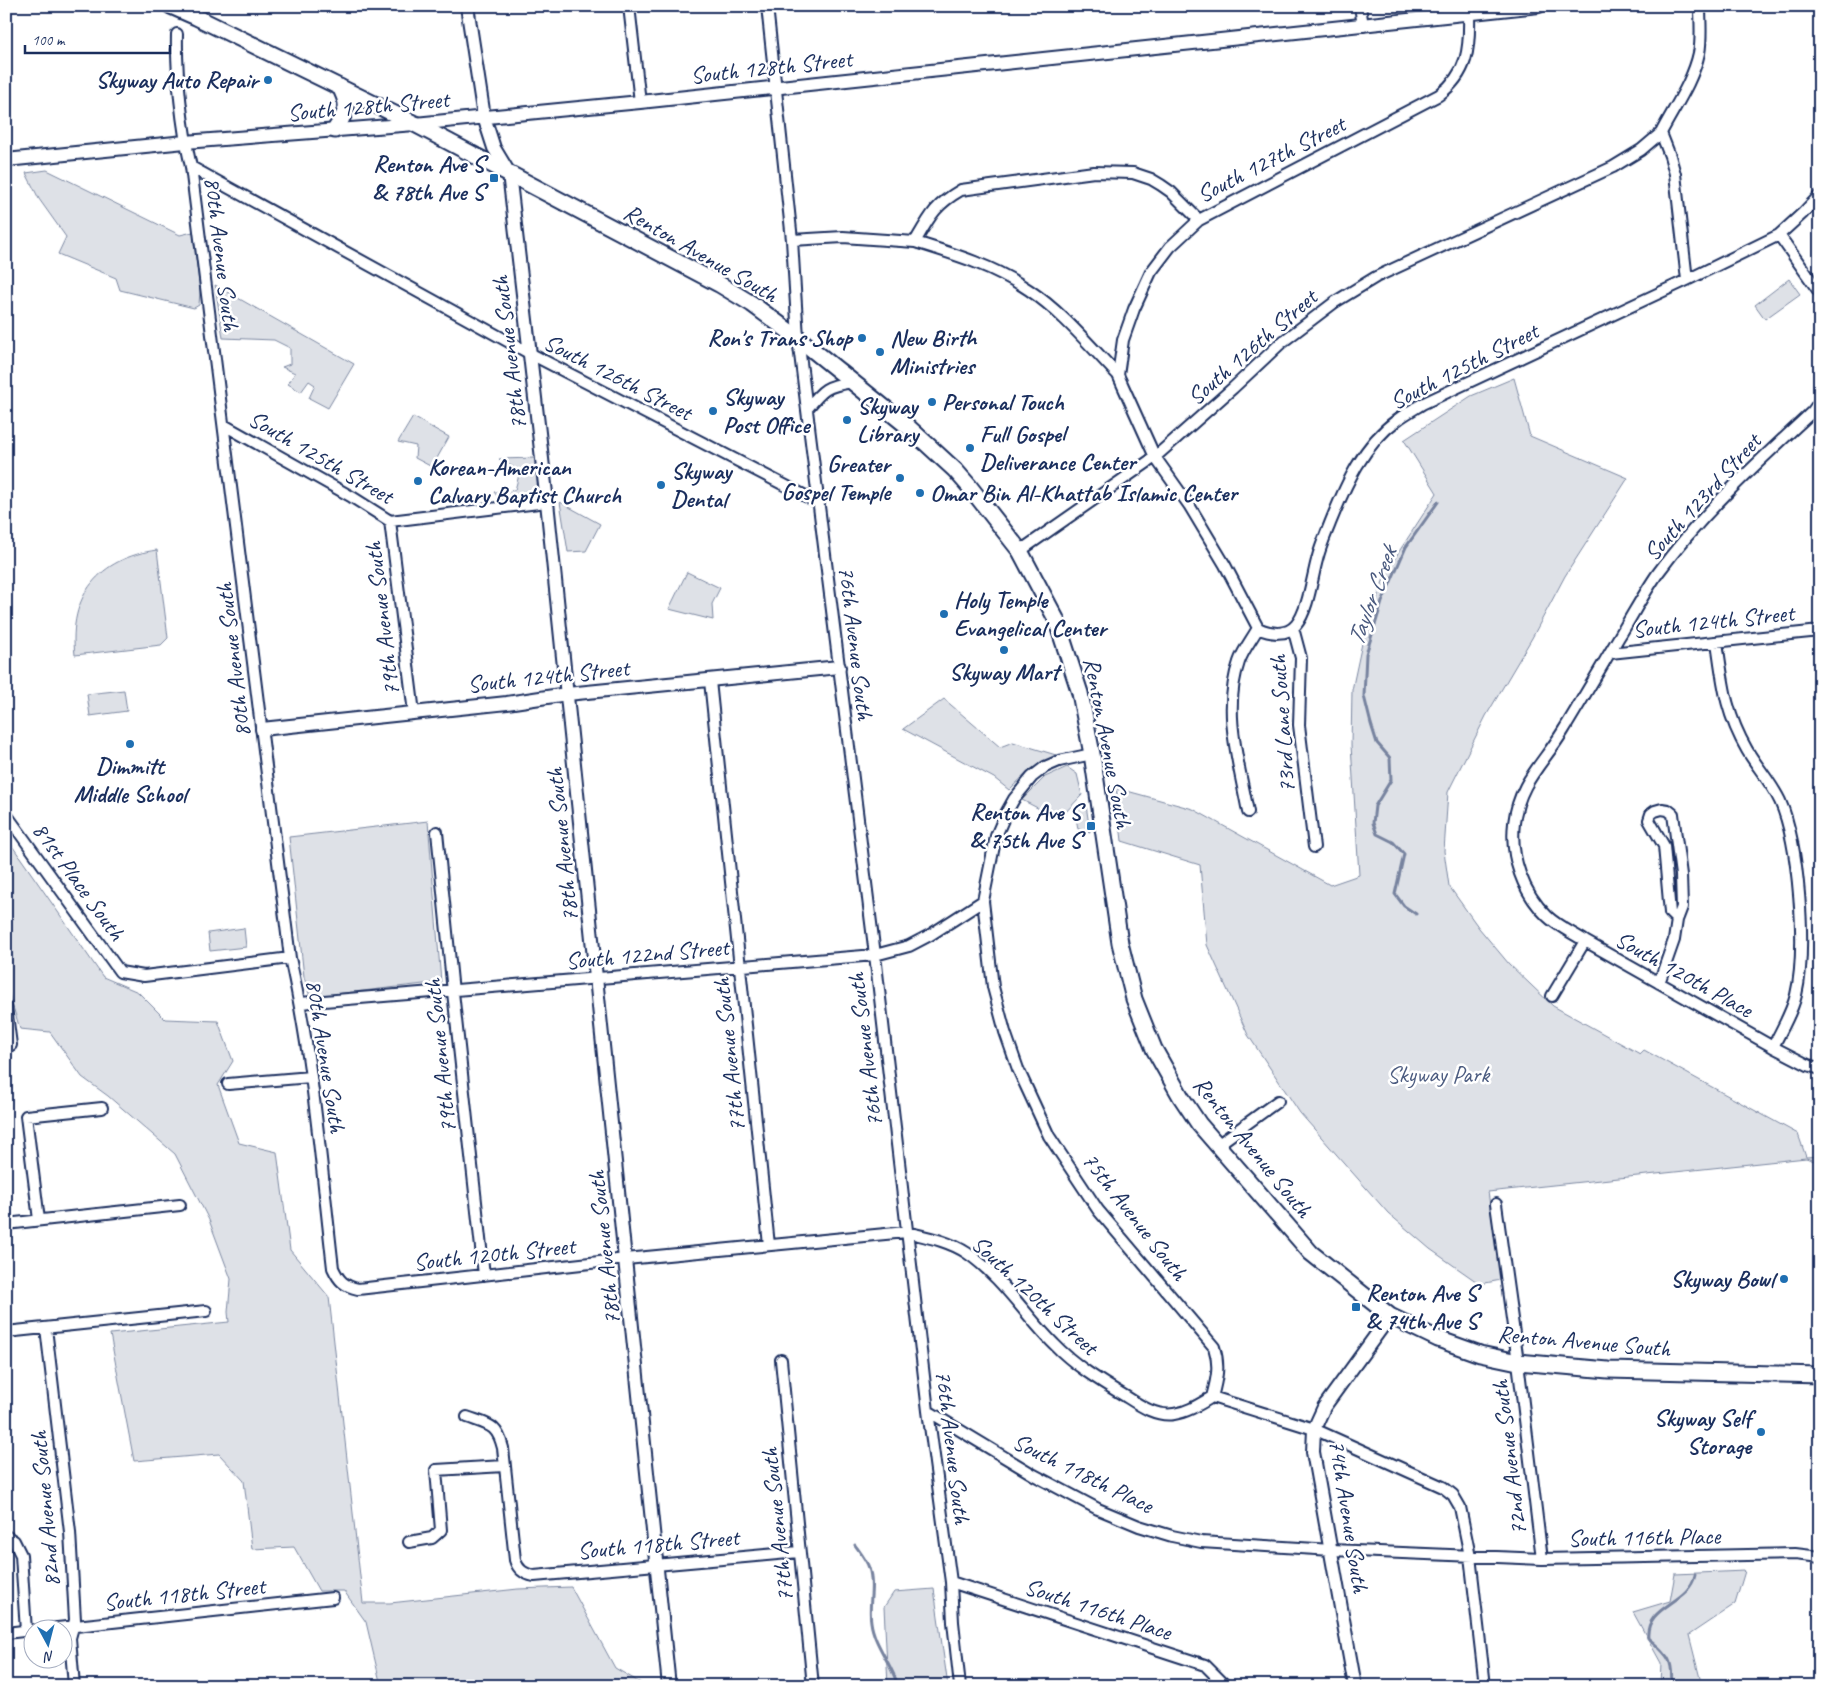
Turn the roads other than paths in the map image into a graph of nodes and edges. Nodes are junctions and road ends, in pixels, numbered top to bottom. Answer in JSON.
{"nodes":[{"id":1,"x":171,"y":6,"type":"edge"},
{"id":2,"x":467,"y":6,"type":"edge"},
{"id":3,"x":629,"y":6,"type":"edge"},
{"id":4,"x":767,"y":6,"type":"edge"},
{"id":5,"x":1360,"y":6,"type":"edge"},
{"id":6,"x":1539,"y":6,"type":"edge"},
{"id":7,"x":1700,"y":6,"type":"edge"},
{"id":8,"x":1507,"y":8,"type":"edge"},
{"id":9,"x":1469,"y":14,"type":"junction"},
{"id":10,"x":1363,"y":26,"type":"junction"},
{"id":11,"x":177,"y":34,"type":"dead end"},
{"id":12,"x":340,"y":87,"type":"junction"},
{"id":13,"x":776,"y":88,"type":"junction"},
{"id":14,"x":640,"y":102,"type":"junction"},
{"id":15,"x":484,"y":117,"type":"junction"},
{"id":16,"x":415,"y":124,"type":"junction"},
{"id":17,"x":335,"y":130,"type":"junction"},
{"id":18,"x":1661,"y":133,"type":"junction"},
{"id":19,"x":185,"y":142,"type":"junction"},
{"id":20,"x":6,"y":160,"type":"edge"},
{"id":21,"x":191,"y":167,"type":"junction"},
{"id":22,"x":509,"y":173,"type":"junction"},
{"id":23,"x":1820,"y":195,"type":"edge"},
{"id":24,"x":1199,"y":220,"type":"junction"},
{"id":25,"x":1779,"y":235,"type":"junction"},
{"id":26,"x":792,"y":240,"type":"junction"},
{"id":27,"x":915,"y":242,"type":"junction"},
{"id":28,"x":1687,"y":280,"type":"junction"},
{"id":29,"x":1820,"y":293,"type":"edge"},
{"id":30,"x":798,"y":338,"type":"junction"},
{"id":31,"x":531,"y":354,"type":"junction"},
{"id":32,"x":1118,"y":375,"type":"junction"},
{"id":33,"x":852,"y":382,"type":"junction"},
{"id":34,"x":1820,"y":401,"type":"edge"},
{"id":35,"x":807,"y":409,"type":"junction"},
{"id":36,"x":224,"y":425,"type":"junction"},
{"id":37,"x":1155,"y":457,"type":"junction"},
{"id":38,"x":547,"y":502,"type":"junction"},
{"id":39,"x":818,"y":503,"type":"junction"},
{"id":40,"x":390,"y":521,"type":"junction"},
{"id":41,"x":1020,"y":551,"type":"junction"},
{"id":42,"x":1258,"y":628,"type":"junction"},
{"id":43,"x":1293,"y":628,"type":"junction"},
{"id":44,"x":1820,"y":631,"type":"edge"},
{"id":45,"x":1717,"y":642,"type":"junction"},
{"id":46,"x":1610,"y":653,"type":"junction"},
{"id":47,"x":839,"y":667,"type":"junction"},
{"id":48,"x":710,"y":681,"type":"junction"},
{"id":49,"x":567,"y":694,"type":"junction"},
{"id":50,"x":414,"y":712,"type":"junction"},
{"id":51,"x":262,"y":729,"type":"junction"},
{"id":52,"x":1092,"y":754,"type":"junction"},
{"id":53,"x":1248,"y":812,"type":"dead end"},
{"id":54,"x":6,"y":814,"type":"edge"},
{"id":55,"x":437,"y":832,"type":"dead end"},
{"id":56,"x":1314,"y":847,"type":"dead end"},
{"id":57,"x":983,"y":901,"type":"junction"},
{"id":58,"x":1677,"y":920,"type":"junction"},
{"id":59,"x":1585,"y":941,"type":"junction"},
{"id":60,"x":875,"y":955,"type":"junction"},
{"id":61,"x":290,"y":958,"type":"junction"},
{"id":62,"x":740,"y":966,"type":"junction"},
{"id":63,"x":597,"y":979,"type":"junction"},
{"id":64,"x":1660,"y":983,"type":"junction"},
{"id":65,"x":452,"y":992,"type":"junction"},
{"id":66,"x":1552,"y":996,"type":"dead end"},
{"id":67,"x":300,"y":1003,"type":"junction"},
{"id":68,"x":6,"y":1007,"type":"edge"},
{"id":69,"x":11,"y":1045,"type":"dead end"},
{"id":70,"x":1773,"y":1046,"type":"junction"},
{"id":71,"x":1820,"y":1069,"type":"edge"},
{"id":72,"x":311,"y":1077,"type":"junction"},
{"id":73,"x":228,"y":1084,"type":"dead end"},
{"id":74,"x":1278,"y":1101,"type":"dead end"},
{"id":75,"x":102,"y":1108,"type":"dead end"},
{"id":76,"x":1216,"y":1146,"type":"junction"},
{"id":77,"x":1496,"y":1204,"type":"dead end"},
{"id":78,"x":180,"y":1205,"type":"dead end"},
{"id":79,"x":39,"y":1220,"type":"junction"},
{"id":80,"x":6,"y":1224,"type":"edge"},
{"id":81,"x":906,"y":1232,"type":"junction"},
{"id":82,"x":769,"y":1245,"type":"junction"},
{"id":83,"x":626,"y":1259,"type":"junction"},
{"id":84,"x":484,"y":1275,"type":"junction"},
{"id":85,"x":339,"y":1280,"type":"joint"},
{"id":86,"x":206,"y":1311,"type":"dead end"},
{"id":87,"x":1390,"y":1316,"type":"junction"},
{"id":88,"x":46,"y":1328,"type":"junction"},
{"id":89,"x":6,"y":1332,"type":"edge"},
{"id":90,"x":781,"y":1360,"type":"dead end"},
{"id":91,"x":1518,"y":1362,"type":"junction"},
{"id":92,"x":1820,"y":1375,"type":"edge"},
{"id":93,"x":1212,"y":1397,"type":"junction"},
{"id":94,"x":928,"y":1412,"type":"junction"},
{"id":95,"x":467,"y":1417,"type":"dead end"},
{"id":96,"x":1314,"y":1429,"type":"junction"},
{"id":97,"x":504,"y":1466,"type":"junction"},
{"id":98,"x":9,"y":1537,"type":"edge"},
{"id":99,"x":409,"y":1542,"type":"dead end"},
{"id":100,"x":1332,"y":1550,"type":"junction"},
{"id":101,"x":799,"y":1552,"type":"junction"},
{"id":102,"x":1470,"y":1556,"type":"junction"},
{"id":103,"x":1820,"y":1557,"type":"edge"},
{"id":104,"x":1542,"y":1559,"type":"junction"},
{"id":105,"x":656,"y":1564,"type":"junction"},
{"id":106,"x":951,"y":1582,"type":"junction"},
{"id":107,"x":333,"y":1598,"type":"dead end"},
{"id":108,"x":28,"y":1620,"type":"edge"},
{"id":109,"x":72,"y":1625,"type":"edge"},
{"id":110,"x":75,"y":1625,"type":"junction"},
{"id":111,"x":22,"y":1632,"type":"edge"},
{"id":112,"x":6,"y":1633,"type":"edge"},
{"id":113,"x":74,"y":1686,"type":"edge"},
{"id":114,"x":669,"y":1686,"type":"edge"},
{"id":115,"x":813,"y":1686,"type":"edge"},
{"id":116,"x":960,"y":1686,"type":"edge"},
{"id":117,"x":1226,"y":1686,"type":"edge"},
{"id":118,"x":1355,"y":1686,"type":"edge"},
{"id":119,"x":1485,"y":1686,"type":"edge"}],
"edges":[{"from":1,"to":12,"type":"main road","name":"Renton Avenue South"},
{"from":2,"to":15,"type":"street","name":"78th Avenue South"},
{"from":3,"to":14,"type":"street"},
{"from":4,"to":13,"type":"street","name":"76th Avenue South"},
{"from":5,"to":10,"type":"street"},
{"from":6,"to":8,"type":"street","name":"South 128th Street"},
{"from":7,"to":18,"type":"street"},
{"from":8,"to":9,"type":"street","name":"South 128th Street"},
{"from":9,"to":10,"type":"street","name":"South 128th Street"},
{"from":9,"to":24,"type":"street","name":"South 127th Street"},
{"from":10,"to":13,"type":"street","name":"South 128th Street"},
{"from":11,"to":19,"type":"street","name":"80th Avenue South"},
{"from":12,"to":16,"type":"main road","name":"Renton Avenue South"},
{"from":12,"to":17,"type":"main road"},
{"from":13,"to":14,"type":"street","name":"South 128th Street"},
{"from":13,"to":26,"type":"street","name":"76th Avenue South"},
{"from":14,"to":15,"type":"street","name":"South 128th Street"},
{"from":15,"to":16,"type":"street","name":"South 128th Street"},
{"from":15,"to":22,"type":"street","name":"78th Avenue South"},
{"from":16,"to":17,"type":"street","name":"South 128th Street"},
{"from":16,"to":22,"type":"main road","name":"Renton Avenue South"},
{"from":17,"to":19,"type":"street","name":"South 128th Street"},
{"from":18,"to":28,"type":"street"},
{"from":18,"to":37,"type":"street","name":"South 126th Street"},
{"from":19,"to":20,"type":"street","name":"South 128th Street"},
{"from":19,"to":21,"type":"street","name":"80th Avenue South"},
{"from":21,"to":31,"type":"street","name":"South 126th Street"},
{"from":21,"to":36,"type":"street","name":"80th Avenue South"},
{"from":22,"to":30,"type":"main road","name":"Renton Avenue South"},
{"from":22,"to":31,"type":"street","name":"78th Avenue South"},
{"from":23,"to":25,"type":"street","name":"South 125th Street"},
{"from":24,"to":27,"type":"street","name":"South 127th Street"},
{"from":24,"to":32,"type":"street"},
{"from":25,"to":28,"type":"street","name":"South 125th Street"},
{"from":25,"to":29,"type":"street"},
{"from":26,"to":27,"type":"street"},
{"from":26,"to":30,"type":"street","name":"76th Avenue South"},
{"from":27,"to":32,"type":"street"},
{"from":28,"to":43,"type":"street","name":"South 125th Street"},
{"from":30,"to":33,"type":"main road","name":"Renton Avenue South"},
{"from":30,"to":35,"type":"street","name":"76th Avenue South"},
{"from":31,"to":38,"type":"street","name":"78th Avenue South"},
{"from":31,"to":39,"type":"street","name":"South 126th Street"},
{"from":32,"to":37,"type":"street"},
{"from":33,"to":35,"type":"street"},
{"from":33,"to":41,"type":"main road","name":"Renton Avenue South"},
{"from":34,"to":46,"type":"street","name":"South 123rd Street"},
{"from":35,"to":39,"type":"street","name":"76th Avenue South"},
{"from":36,"to":40,"type":"street","name":"South 125th Street"},
{"from":36,"to":51,"type":"street","name":"80th Avenue South"},
{"from":37,"to":41,"type":"street","name":"South 126th Street"},
{"from":37,"to":42,"type":"street"},
{"from":38,"to":40,"type":"street","name":"South 125th Street"},
{"from":38,"to":49,"type":"street","name":"78th Avenue South"},
{"from":39,"to":47,"type":"street","name":"76th Avenue South"},
{"from":40,"to":50,"type":"street","name":"79th Avenue South"},
{"from":41,"to":52,"type":"main road","name":"Renton Avenue South"},
{"from":42,"to":43,"type":"street"},
{"from":42,"to":53,"type":"street"},
{"from":43,"to":56,"type":"street","name":"73rd Lane South"},
{"from":44,"to":45,"type":"street","name":"South 124th Street"},
{"from":45,"to":46,"type":"street","name":"South 124th Street"},
{"from":45,"to":70,"type":"street"},
{"from":46,"to":59,"type":"street","name":"South 123rd Street"},
{"from":47,"to":48,"type":"street","name":"South 124th Street"},
{"from":47,"to":60,"type":"street","name":"76th Avenue South"},
{"from":48,"to":49,"type":"street","name":"South 124th Street"},
{"from":48,"to":62,"type":"street","name":"77th Avenue South"},
{"from":49,"to":50,"type":"street","name":"South 124th Street"},
{"from":49,"to":63,"type":"street","name":"78th Avenue South"},
{"from":50,"to":51,"type":"street","name":"South 124th Street"},
{"from":51,"to":61,"type":"street","name":"80th Avenue South"},
{"from":52,"to":57,"type":"street","name":"75th Avenue South"},
{"from":52,"to":76,"type":"main road","name":"Renton Avenue South"},
{"from":54,"to":61,"type":"street","name":"81st Place South"},
{"from":55,"to":65,"type":"street","name":"79th Avenue South"},
{"from":57,"to":60,"type":"street","name":"South 122nd Street"},
{"from":57,"to":93,"type":"street","name":"75th Avenue South"},
{"from":58,"to":58,"type":"street"},
{"from":58,"to":64,"type":"street"},
{"from":59,"to":64,"type":"street","name":"South 120th Place"},
{"from":59,"to":66,"type":"street","name":"South 120th Place"},
{"from":60,"to":62,"type":"street","name":"South 122nd Street"},
{"from":60,"to":81,"type":"street","name":"76th Avenue South"},
{"from":61,"to":67,"type":"street","name":"80th Avenue South"},
{"from":62,"to":63,"type":"street","name":"South 122nd Street"},
{"from":62,"to":82,"type":"street","name":"77th Avenue South"},
{"from":63,"to":65,"type":"street","name":"South 122nd Street"},
{"from":63,"to":83,"type":"street","name":"78th Avenue South"},
{"from":64,"to":70,"type":"street","name":"South 120th Place"},
{"from":65,"to":67,"type":"street","name":"South 122nd Street"},
{"from":65,"to":84,"type":"street","name":"79th Avenue South"},
{"from":67,"to":72,"type":"street","name":"80th Avenue South"},
{"from":68,"to":69,"type":"street"},
{"from":70,"to":71,"type":"street","name":"South 120th Place"},
{"from":72,"to":73,"type":"street"},
{"from":72,"to":85,"type":"street","name":"80th Avenue South"},
{"from":74,"to":76,"type":"street"},
{"from":75,"to":79,"type":"street"},
{"from":76,"to":87,"type":"main road","name":"Renton Avenue South"},
{"from":77,"to":91,"type":"street","name":"72nd Avenue South"},
{"from":78,"to":79,"type":"street"},
{"from":79,"to":80,"type":"street"},
{"from":81,"to":82,"type":"street","name":"South 120th Street"},
{"from":81,"to":93,"type":"street","name":"South 120th Street"},
{"from":81,"to":94,"type":"street","name":"76th Avenue South"},
{"from":82,"to":83,"type":"street","name":"South 120th Street"},
{"from":83,"to":84,"type":"street","name":"South 120th Street"},
{"from":83,"to":105,"type":"street","name":"78th Avenue South"},
{"from":84,"to":85,"type":"street","name":"South 120th Street"},
{"from":86,"to":88,"type":"street"},
{"from":87,"to":91,"type":"main road","name":"Renton Avenue South"},
{"from":87,"to":96,"type":"street","name":"74th Avenue South"},
{"from":88,"to":89,"type":"street"},
{"from":88,"to":110,"type":"street","name":"82nd Avenue South"},
{"from":90,"to":101,"type":"street","name":"77th Avenue South"},
{"from":91,"to":92,"type":"main road","name":"Renton Avenue South"},
{"from":91,"to":104,"type":"street","name":"72nd Avenue South"},
{"from":93,"to":96,"type":"street"},
{"from":94,"to":100,"type":"street","name":"South 118th Place"},
{"from":94,"to":106,"type":"street","name":"76th Avenue South"},
{"from":95,"to":97,"type":"street"},
{"from":96,"to":100,"type":"street","name":"74th Avenue South"},
{"from":96,"to":102,"type":"street"},
{"from":97,"to":99,"type":"street"},
{"from":97,"to":105,"type":"street","name":"South 118th Street"},
{"from":98,"to":108,"type":"street"},
{"from":100,"to":102,"type":"street","name":"South 118th Place"},
{"from":100,"to":118,"type":"street","name":"74th Avenue South"},
{"from":101,"to":105,"type":"street","name":"South 118th Street"},
{"from":101,"to":115,"type":"street","name":"77th Avenue South"},
{"from":102,"to":104,"type":"street","name":"South 116th Place"},
{"from":102,"to":119,"type":"street"},
{"from":103,"to":104,"type":"street","name":"South 116th Place"},
{"from":105,"to":114,"type":"street","name":"78th Avenue South"},
{"from":106,"to":116,"type":"street","name":"76th Avenue South"},
{"from":106,"to":117,"type":"street","name":"South 116th Place"},
{"from":107,"to":110,"type":"street","name":"South 118th Street"},
{"from":109,"to":110,"type":"street","name":"South 118th Street"},
{"from":110,"to":113,"type":"street","name":"82nd Avenue South"},
{"from":111,"to":112,"type":"street"}]}
